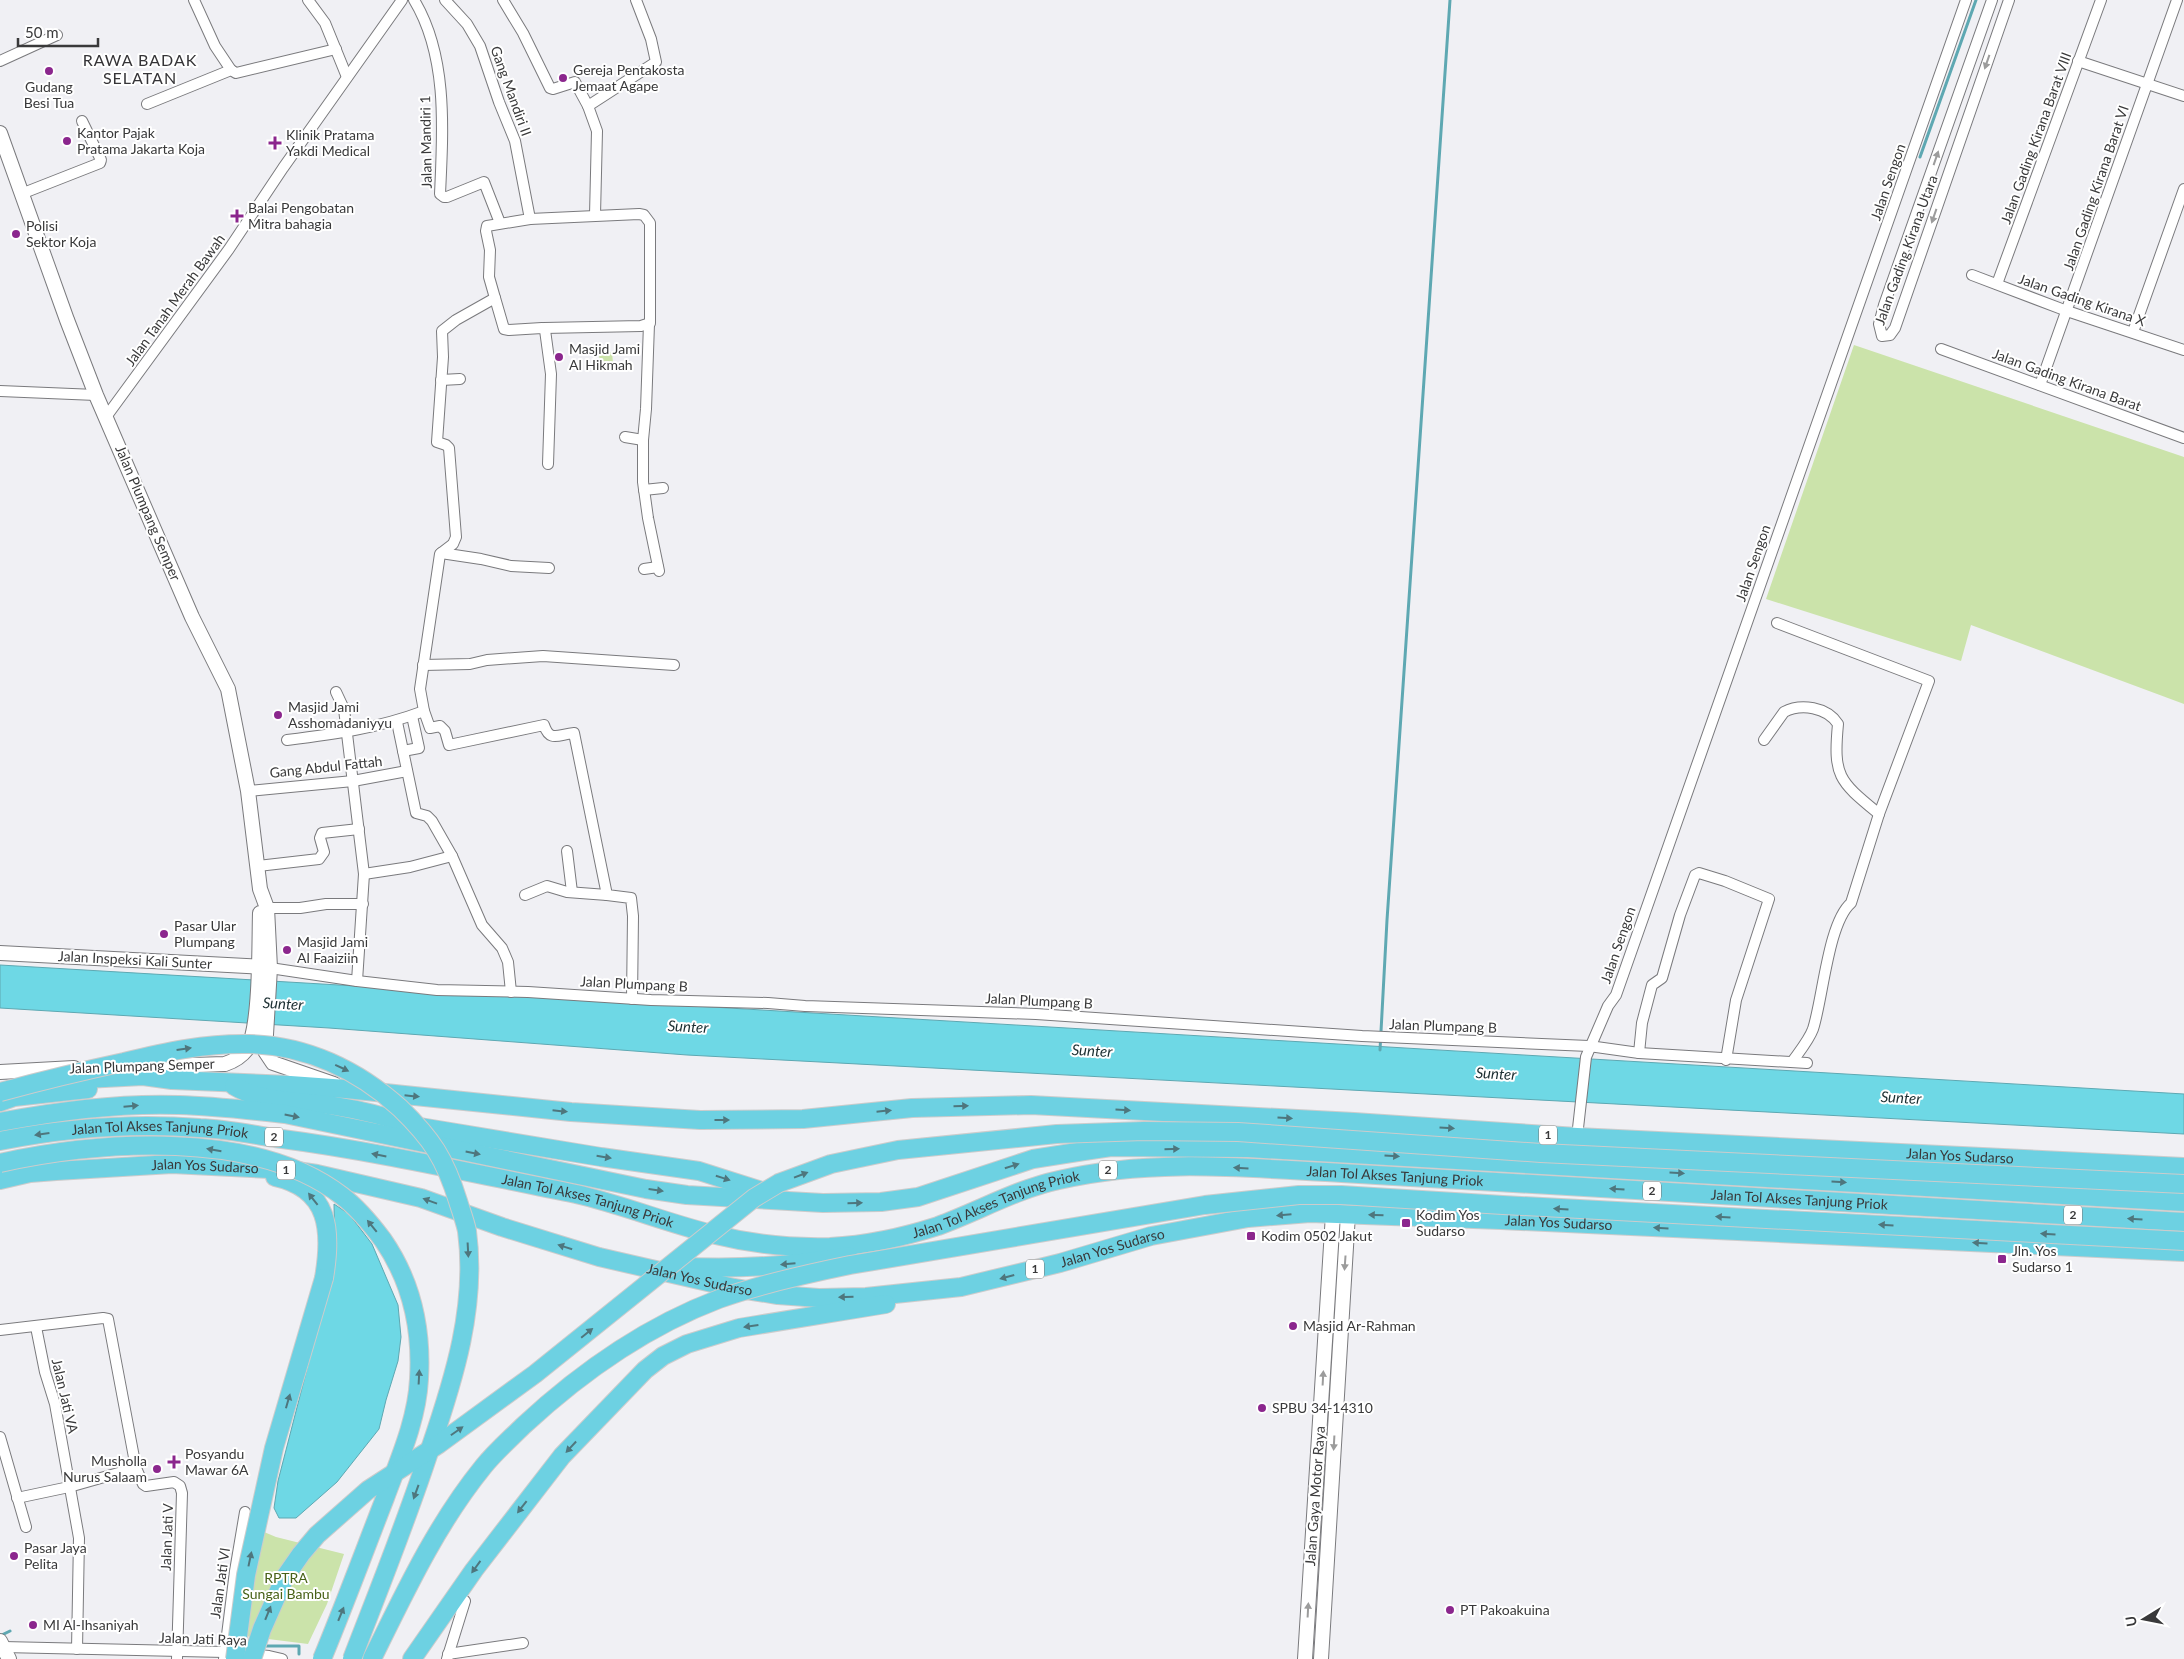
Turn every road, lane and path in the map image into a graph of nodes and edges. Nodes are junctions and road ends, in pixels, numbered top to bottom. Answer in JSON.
{"nodes":[{"id":1,"x":194,"y":0,"type":"edge"},
{"id":2,"x":308,"y":0,"type":"edge"},
{"id":3,"x":402,"y":0,"type":"edge"},
{"id":4,"x":414,"y":0,"type":"edge"},
{"id":5,"x":445,"y":0,"type":"edge"},
{"id":6,"x":503,"y":0,"type":"edge"},
{"id":7,"x":636,"y":0,"type":"edge"},
{"id":8,"x":1966,"y":0,"type":"edge"},
{"id":9,"x":1992,"y":0,"type":"edge"},
{"id":10,"x":2010,"y":0,"type":"edge"},
{"id":11,"x":2101,"y":0,"type":"edge"},
{"id":12,"x":2177,"y":0,"type":"edge"},
{"id":13,"x":1982,"y":26,"type":"junction"},
{"id":14,"x":1997,"y":32,"type":"junction"},
{"id":15,"x":57,"y":35,"type":"dead end"},
{"id":16,"x":336,"y":49,"type":"junction"},
{"id":17,"x":0,"y":61,"type":"edge"},
{"id":18,"x":2078,"y":62,"type":"junction"},
{"id":19,"x":231,"y":70,"type":"junction"},
{"id":20,"x":347,"y":77,"type":"junction"},
{"id":21,"x":2146,"y":83,"type":"junction"},
{"id":22,"x":2184,"y":96,"type":"edge"},
{"id":23,"x":147,"y":104,"type":"dead end"},
{"id":24,"x":588,"y":106,"type":"junction"},
{"id":25,"x":82,"y":121,"type":"dead end"},
{"id":26,"x":1,"y":140,"type":"edge"},
{"id":27,"x":2184,"y":189,"type":"edge"},
{"id":28,"x":21,"y":194,"type":"junction"},
{"id":29,"x":595,"y":215,"type":"junction"},
{"id":30,"x":530,"y":219,"type":"junction"},
{"id":31,"x":500,"y":224,"type":"junction"},
{"id":32,"x":1902,"y":256,"type":"junction"},
{"id":33,"x":1918,"y":261,"type":"junction"},
{"id":34,"x":1972,"y":275,"type":"dead end"},
{"id":35,"x":1998,"y":284,"type":"junction"},
{"id":36,"x":495,"y":298,"type":"junction"},
{"id":37,"x":2067,"y":311,"type":"junction"},
{"id":38,"x":649,"y":324,"type":"junction"},
{"id":39,"x":543,"y":328,"type":"junction"},
{"id":40,"x":2133,"y":332,"type":"junction"},
{"id":41,"x":1941,"y":349,"type":"dead end"},
{"id":42,"x":2184,"y":350,"type":"edge"},
{"id":43,"x":460,"y":379,"type":"dead end"},
{"id":44,"x":441,"y":380,"type":"junction"},
{"id":45,"x":2040,"y":384,"type":"junction"},
{"id":46,"x":0,"y":391,"type":"edge"},
{"id":47,"x":96,"y":395,"type":"junction"},
{"id":48,"x":106,"y":417,"type":"junction"},
{"id":49,"x":625,"y":437,"type":"dead end"},
{"id":50,"x":2184,"y":438,"type":"edge"},
{"id":51,"x":643,"y":440,"type":"junction"},
{"id":52,"x":548,"y":464,"type":"dead end"},
{"id":53,"x":662,"y":488,"type":"dead end"},
{"id":54,"x":644,"y":490,"type":"junction"},
{"id":55,"x":441,"y":553,"type":"junction"},
{"id":56,"x":549,"y":568,"type":"dead end"},
{"id":57,"x":644,"y":570,"type":"dead end"},
{"id":58,"x":1777,"y":623,"type":"dead end"},
{"id":59,"x":423,"y":665,"type":"junction"},
{"id":60,"x":674,"y":665,"type":"dead end"},
{"id":61,"x":336,"y":692,"type":"dead end"},
{"id":62,"x":424,"y":711,"type":"junction"},
{"id":63,"x":412,"y":716,"type":"junction"},
{"id":64,"x":397,"y":722,"type":"junction"},
{"id":65,"x":348,"y":732,"type":"junction"},
{"id":66,"x":287,"y":740,"type":"dead end"},
{"id":67,"x":1764,"y":740,"type":"dead end"},
{"id":68,"x":403,"y":751,"type":"junction"},
{"id":69,"x":407,"y":771,"type":"junction"},
{"id":70,"x":353,"y":781,"type":"junction"},
{"id":71,"x":248,"y":790,"type":"junction"},
{"id":72,"x":1879,"y":814,"type":"junction"},
{"id":73,"x":359,"y":829,"type":"junction"},
{"id":74,"x":567,"y":851,"type":"dead end"},
{"id":75,"x":452,"y":856,"type":"junction"},
{"id":76,"x":258,"y":866,"type":"junction"},
{"id":77,"x":364,"y":874,"type":"junction"},
{"id":78,"x":572,"y":892,"type":"junction"},
{"id":79,"x":525,"y":895,"type":"dead end"},
{"id":80,"x":607,"y":895,"type":"junction"},
{"id":81,"x":266,"y":904,"type":"junction"},
{"id":82,"x":363,"y":904,"type":"junction"},
{"id":83,"x":0,"y":952,"type":"edge"},
{"id":84,"x":264,"y":970,"type":"junction"},
{"id":85,"x":357,"y":981,"type":"junction"},
{"id":86,"x":510,"y":992,"type":"junction"},
{"id":87,"x":632,"y":999,"type":"junction"},
{"id":88,"x":1589,"y":1046,"type":"junction"},
{"id":89,"x":1639,"y":1053,"type":"junction"},
{"id":90,"x":1726,"y":1060,"type":"junction"},
{"id":91,"x":1792,"y":1062,"type":"junction"},
{"id":92,"x":1807,"y":1063,"type":"dead end"},
{"id":93,"x":0,"y":1072,"type":"edge"},
{"id":94,"x":155,"y":1078,"type":"junction"},
{"id":95,"x":0,"y":1083,"type":"edge"},
{"id":96,"x":229,"y":1083,"type":"junction"},
{"id":97,"x":346,"y":1089,"type":"junction"},
{"id":98,"x":0,"y":1092,"type":"edge"},
{"id":99,"x":0,"y":1102,"type":"edge"},
{"id":100,"x":0,"y":1122,"type":"edge"},
{"id":101,"x":1577,"y":1137,"type":"junction"},
{"id":102,"x":0,"y":1141,"type":"edge"},
{"id":103,"x":0,"y":1153,"type":"edge"},
{"id":104,"x":0,"y":1163,"type":"edge"},
{"id":105,"x":2184,"y":1166,"type":"edge"},
{"id":106,"x":30,"y":1173,"type":"junction"},
{"id":107,"x":4,"y":1180,"type":"edge"},
{"id":108,"x":2184,"y":1184,"type":"edge"},
{"id":109,"x":789,"y":1200,"type":"junction"},
{"id":110,"x":2184,"y":1202,"type":"edge"},
{"id":111,"x":1341,"y":1214,"type":"junction"},
{"id":112,"x":2184,"y":1222,"type":"edge"},
{"id":113,"x":885,"y":1239,"type":"junction"},
{"id":114,"x":2184,"y":1241,"type":"edge"},
{"id":115,"x":2184,"y":1252,"type":"edge"},
{"id":116,"x":599,"y":1257,"type":"junction"},
{"id":117,"x":961,"y":1287,"type":"junction"},
{"id":118,"x":1326,"y":1316,"type":"junction"},
{"id":119,"x":1341,"y":1317,"type":"junction"},
{"id":120,"x":36,"y":1327,"type":"junction"},
{"id":121,"x":0,"y":1330,"type":"edge"},
{"id":122,"x":0,"y":1437,"type":"edge"},
{"id":123,"x":136,"y":1468,"type":"junction"},
{"id":124,"x":69,"y":1487,"type":"junction"},
{"id":125,"x":17,"y":1498,"type":"junction"},
{"id":126,"x":245,"y":1512,"type":"dead end"},
{"id":127,"x":26,"y":1527,"type":"dead end"},
{"id":128,"x":466,"y":1601,"type":"dead end"},
{"id":129,"x":523,"y":1642,"type":"dead end"},
{"id":130,"x":78,"y":1645,"type":"junction"},
{"id":131,"x":491,"y":1647,"type":"junction"},
{"id":132,"x":3,"y":1648,"type":"edge"},
{"id":133,"x":177,"y":1651,"type":"edge"},
{"id":134,"x":225,"y":1652,"type":"edge"},
{"id":135,"x":447,"y":1657,"type":"edge"},
{"id":136,"x":252,"y":1659,"type":"edge"},
{"id":137,"x":282,"y":1659,"type":"edge"},
{"id":138,"x":322,"y":1659,"type":"edge"},
{"id":139,"x":352,"y":1659,"type":"edge"},
{"id":140,"x":372,"y":1659,"type":"edge"},
{"id":141,"x":412,"y":1659,"type":"edge"},
{"id":142,"x":494,"y":1659,"type":"edge"},
{"id":143,"x":1305,"y":1659,"type":"edge"},
{"id":144,"x":1321,"y":1659,"type":"edge"}],
"edges":[{"from":1,"to":19,"type":"street"},
{"from":2,"to":16,"type":"street"},
{"from":3,"to":20,"type":"street","name":"Jalan Tanah Merah Bawah"},
{"from":4,"to":31,"type":"street","name":"Jalan Mandiri 1"},
{"from":5,"to":30,"type":"street","name":"Gang Mandiri II"},
{"from":6,"to":24,"type":"street"},
{"from":7,"to":24,"type":"street"},
{"from":8,"to":88,"type":"street","name":"Jalan Sengon"},
{"from":9,"to":13,"type":"street","name":"Jalan Gading Kirana Utara"},
{"from":10,"to":14,"type":"street","name":"Jalan Gading Kirana Utara"},
{"from":11,"to":18,"type":"street","name":"Jalan Gading Kirana Barat VIII"},
{"from":12,"to":21,"type":"street","name":"Jalan Gading Kirana Barat VI"},
{"from":13,"to":14,"type":"street"},
{"from":32,"to":13,"type":"street","name":"Jalan Gading Kirana Utara","one_way":true},
{"from":14,"to":33,"type":"street","name":"Jalan Gading Kirana Utara","one_way":true},
{"from":15,"to":17,"type":"street"},
{"from":16,"to":19,"type":"street"},
{"from":16,"to":20,"type":"street"},
{"from":18,"to":21,"type":"street"},
{"from":18,"to":35,"type":"street","name":"Jalan Gading Kirana Barat VIII"},
{"from":19,"to":23,"type":"street"},
{"from":20,"to":48,"type":"street","name":"Jalan Tanah Merah Bawah"},
{"from":21,"to":22,"type":"street"},
{"from":21,"to":37,"type":"street","name":"Jalan Gading Kirana Barat VI"},
{"from":24,"to":29,"type":"street"},
{"from":25,"to":28,"type":"street"},
{"from":26,"to":28,"type":"main road","name":"Jalan Plumpang Semper"},
{"from":27,"to":40,"type":"street"},
{"from":28,"to":47,"type":"main road","name":"Jalan Plumpang Semper"},
{"from":29,"to":30,"type":"street"},
{"from":29,"to":38,"type":"street"},
{"from":30,"to":31,"type":"street"},
{"from":31,"to":36,"type":"street"},
{"from":32,"to":33,"type":"street"},
{"from":32,"to":33,"type":"street","name":"Jalan Gading Kirana Utara"},
{"from":34,"to":35,"type":"street","name":"Jalan Gading Kirana X"},
{"from":35,"to":37,"type":"street","name":"Jalan Gading Kirana X"},
{"from":36,"to":39,"type":"street"},
{"from":36,"to":44,"type":"street"},
{"from":37,"to":40,"type":"street","name":"Jalan Gading Kirana X"},
{"from":37,"to":45,"type":"street","name":"Jalan Gading Kirana Barat VI"},
{"from":38,"to":39,"type":"street"},
{"from":38,"to":51,"type":"street"},
{"from":39,"to":52,"type":"street"},
{"from":40,"to":42,"type":"street","name":"Jalan Gading Kirana X"},
{"from":41,"to":45,"type":"street","name":"Jalan Gading Kirana Barat"},
{"from":43,"to":44,"type":"street"},
{"from":44,"to":55,"type":"street"},
{"from":45,"to":50,"type":"street","name":"Jalan Gading Kirana Barat"},
{"from":46,"to":47,"type":"street"},
{"from":47,"to":48,"type":"main road","name":"Jalan Plumpang Semper"},
{"from":48,"to":71,"type":"main road","name":"Jalan Plumpang Semper"},
{"from":49,"to":51,"type":"street"},
{"from":51,"to":54,"type":"street"},
{"from":53,"to":54,"type":"street"},
{"from":54,"to":57,"type":"street"},
{"from":55,"to":56,"type":"street"},
{"from":55,"to":59,"type":"street"},
{"from":58,"to":72,"type":"street"},
{"from":59,"to":60,"type":"street"},
{"from":59,"to":62,"type":"street"},
{"from":61,"to":65,"type":"street"},
{"from":62,"to":63,"type":"street"},
{"from":62,"to":80,"type":"street"},
{"from":63,"to":64,"type":"street"},
{"from":63,"to":68,"type":"street"},
{"from":64,"to":65,"type":"street"},
{"from":64,"to":68,"type":"street"},
{"from":65,"to":66,"type":"street"},
{"from":65,"to":70,"type":"street"},
{"from":67,"to":72,"type":"street"},
{"from":68,"to":69,"type":"street"},
{"from":69,"to":70,"type":"street","name":"Gang Abdul Fattah"},
{"from":69,"to":75,"type":"street"},
{"from":70,"to":71,"type":"street","name":"Gang Abdul Fattah"},
{"from":70,"to":73,"type":"street"},
{"from":71,"to":76,"type":"main road","name":"Jalan Plumpang Semper"},
{"from":72,"to":91,"type":"street"},
{"from":73,"to":76,"type":"street"},
{"from":73,"to":77,"type":"street"},
{"from":74,"to":78,"type":"street"},
{"from":75,"to":77,"type":"street"},
{"from":75,"to":86,"type":"street"},
{"from":76,"to":81,"type":"main road","name":"Jalan Plumpang Semper"},
{"from":77,"to":82,"type":"street"},
{"from":78,"to":79,"type":"street"},
{"from":78,"to":80,"type":"street"},
{"from":80,"to":87,"type":"street"},
{"from":81,"to":82,"type":"street"},
{"from":81,"to":84,"type":"main road","name":"Jalan Plumpang Semper"},
{"from":82,"to":85,"type":"street"},
{"from":83,"to":84,"type":"main road","name":"Jalan Inspeksi Kali Sunter"},
{"from":84,"to":85,"type":"street","name":"Jalan Plumpang B"},
{"from":84,"to":93,"type":"main road","name":"Jalan Plumpang Semper"},
{"from":84,"to":97,"type":"main road","name":"Jalan Plumpang Semper"},
{"from":85,"to":86,"type":"street","name":"Jalan Plumpang B"},
{"from":86,"to":87,"type":"street","name":"Jalan Plumpang B"},
{"from":87,"to":88,"type":"street","name":"Jalan Plumpang B"},
{"from":88,"to":89,"type":"street","name":"Jalan Plumpang B"},
{"from":88,"to":101,"type":"street","name":"Jalan Sengon"},
{"from":89,"to":90,"type":"street","name":"Jalan Plumpang B"},
{"from":89,"to":90,"type":"street"},
{"from":90,"to":91,"type":"street","name":"Jalan Plumpang B"},
{"from":91,"to":92,"type":"street","name":"Jalan Plumpang B"},
{"from":94,"to":95,"type":"highway","name":"Jalan Yos Sudarso","number":"1"},
{"from":94,"to":96,"type":"highway","name":"Jalan Yos Sudarso","number":"1"},
{"from":94,"to":99,"type":"highway"},
{"from":96,"to":97,"type":"highway","name":"Jalan Yos Sudarso","number":"1"},
{"from":96,"to":109,"type":"highway","one_way":true},
{"from":97,"to":101,"type":"highway","name":"Jalan Yos Sudarso","number":"1","one_way":true},
{"from":98,"to":139,"type":"highway","one_way":true,"bridge":true},
{"from":100,"to":109,"type":"highway","name":"Jalan Tol Akses Tanjung Priok","number":"2","one_way":true},
{"from":101,"to":105,"type":"highway","name":"Jalan Yos Sudarso","number":"1"},
{"from":113,"to":102,"type":"highway","name":"Jalan Tol Akses Tanjung Priok","number":"2","one_way":true},
{"from":103,"to":106,"type":"highway"},
{"from":138,"to":104,"type":"highway","one_way":true,"bridge":true},
{"from":106,"to":107,"type":"highway","name":"Jalan Yos Sudarso","number":"1"},
{"from":116,"to":106,"type":"highway","name":"Jalan Yos Sudarso","number":"1","one_way":true},
{"from":134,"to":107,"type":"highway","one_way":true,"bridge":true},
{"from":136,"to":108,"type":"highway","one_way":true,"bridge":true},
{"from":109,"to":110,"type":"highway","name":"Jalan Tol Akses Tanjung Priok","number":"2","one_way":true},
{"from":115,"to":111,"type":"highway","name":"Jalan Yos Sudarso","number":"1","one_way":true},
{"from":111,"to":117,"type":"highway","name":"Jalan Yos Sudarso","number":"1","one_way":true},
{"from":111,"to":118,"type":"main road","name":"Jalan Gaya Motor Raya"},
{"from":111,"to":119,"type":"main road","name":"Jalan Gaya Motor Raya","one_way":true},
{"from":112,"to":113,"type":"highway","name":"Jalan Tol Akses Tanjung Priok","number":"2","one_way":true},
{"from":113,"to":116,"type":"highway","one_way":true},
{"from":114,"to":140,"type":"highway","one_way":true,"bridge":true},
{"from":117,"to":116,"type":"highway","name":"Jalan Yos Sudarso","number":"1","one_way":true},
{"from":117,"to":141,"type":"highway","one_way":true},
{"from":118,"to":119,"type":"main road"},
{"from":143,"to":118,"type":"main road","name":"Jalan Gaya Motor Raya","one_way":true},
{"from":119,"to":144,"type":"main road","name":"Jalan Gaya Motor Raya","one_way":true},
{"from":120,"to":121,"type":"street"},
{"from":120,"to":123,"type":"street","name":"Jalan Jati V"},
{"from":120,"to":124,"type":"street","name":"Jalan Jati VA"},
{"from":122,"to":125,"type":"street"},
{"from":123,"to":124,"type":"street"},
{"from":123,"to":133,"type":"street","name":"Jalan Jati V"},
{"from":124,"to":125,"type":"street"},
{"from":124,"to":130,"type":"street","name":"Jalan Jati VA"},
{"from":125,"to":127,"type":"street"},
{"from":126,"to":134,"type":"street","name":"Jalan Jati VI"},
{"from":128,"to":135,"type":"street"},
{"from":129,"to":131,"type":"street"},
{"from":130,"to":132,"type":"street","name":"Jalan Jati Raya"},
{"from":130,"to":133,"type":"street","name":"Jalan Jati Raya"},
{"from":131,"to":135,"type":"street"},
{"from":131,"to":142,"type":"street"},
{"from":133,"to":134,"type":"street","name":"Jalan Jati Raya"},
{"from":134,"to":137,"type":"street","name":"Jalan Jati Raya"}]}
